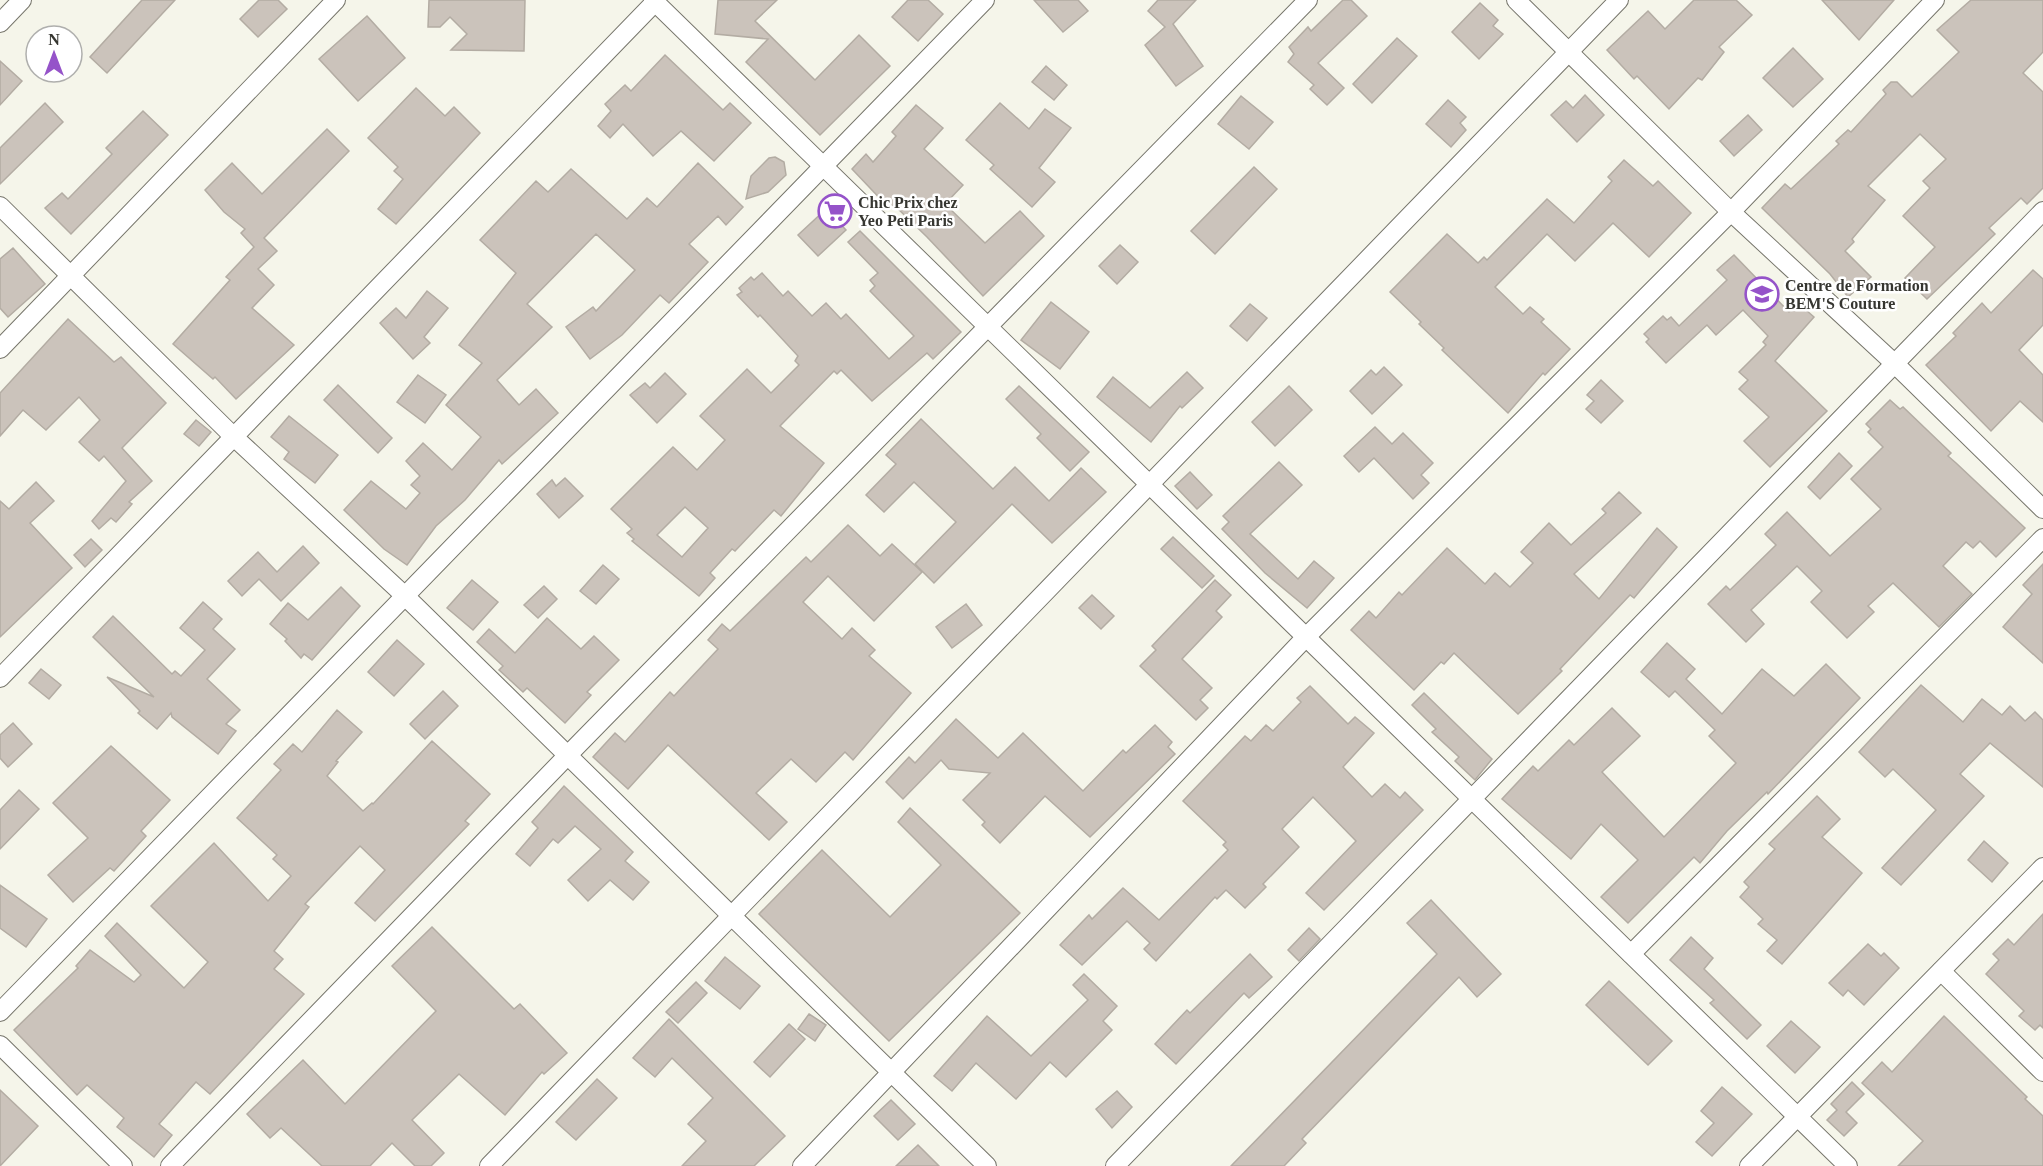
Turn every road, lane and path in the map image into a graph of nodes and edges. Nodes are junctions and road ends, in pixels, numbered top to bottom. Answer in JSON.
{"nodes":[{"id":1,"x":22,"y":0,"type":"edge"},
{"id":2,"x":336,"y":0,"type":"edge"},
{"id":3,"x":986,"y":0,"type":"edge"},
{"id":4,"x":1308,"y":0,"type":"edge"},
{"id":5,"x":1516,"y":0,"type":"edge"},
{"id":6,"x":1619,"y":0,"type":"edge"},
{"id":7,"x":1935,"y":0,"type":"edge"},
{"id":8,"x":655,"y":1,"type":"edge"},
{"id":9,"x":0,"y":23,"type":"edge"},
{"id":10,"x":1568,"y":52,"type":"junction"},
{"id":11,"x":823,"y":166,"type":"junction"},
{"id":12,"x":0,"y":206,"type":"edge"},
{"id":13,"x":1731,"y":212,"type":"junction"},
{"id":14,"x":2040,"y":220,"type":"edge"},
{"id":15,"x":71,"y":277,"type":"junction"},
{"id":16,"x":988,"y":326,"type":"junction"},
{"id":17,"x":0,"y":349,"type":"edge"},
{"id":18,"x":1894,"y":363,"type":"junction"},
{"id":19,"x":234,"y":436,"type":"junction"},
{"id":20,"x":1149,"y":484,"type":"junction"},
{"id":21,"x":2043,"y":509,"type":"edge"},
{"id":22,"x":2043,"y":538,"type":"edge"},
{"id":23,"x":404,"y":596,"type":"junction"},
{"id":24,"x":1306,"y":637,"type":"junction"},
{"id":25,"x":0,"y":678,"type":"edge"},
{"id":26,"x":567,"y":756,"type":"junction"},
{"id":27,"x":1470,"y":798,"type":"junction"},
{"id":28,"x":2043,"y":867,"type":"edge"},
{"id":29,"x":731,"y":916,"type":"junction"},
{"id":30,"x":1631,"y":954,"type":"junction"},
{"id":31,"x":1941,"y":971,"type":"junction"},
{"id":32,"x":0,"y":1012,"type":"edge"},
{"id":33,"x":0,"y":1045,"type":"edge"},
{"id":34,"x":892,"y":1072,"type":"junction"},
{"id":35,"x":2043,"y":1072,"type":"edge"},
{"id":36,"x":1797,"y":1116,"type":"junction"},
{"id":37,"x":123,"y":1166,"type":"edge"},
{"id":38,"x":170,"y":1166,"type":"edge"},
{"id":39,"x":489,"y":1166,"type":"edge"},
{"id":40,"x":802,"y":1166,"type":"edge"},
{"id":41,"x":987,"y":1166,"type":"edge"},
{"id":42,"x":1115,"y":1166,"type":"edge"},
{"id":43,"x":1749,"y":1166,"type":"edge"},
{"id":44,"x":1848,"y":1166,"type":"edge"}],
"edges":[{"from":1,"to":9,"type":"street"},
{"from":2,"to":15,"type":"street"},
{"from":3,"to":11,"type":"street"},
{"from":4,"to":16,"type":"street"},
{"from":5,"to":10,"type":"street"},
{"from":6,"to":10,"type":"street"},
{"from":7,"to":13,"type":"street"},
{"from":8,"to":11,"type":"street"},
{"from":8,"to":19,"type":"street"},
{"from":10,"to":13,"type":"street"},
{"from":10,"to":20,"type":"street"},
{"from":11,"to":16,"type":"street"},
{"from":11,"to":23,"type":"street"},
{"from":12,"to":15,"type":"street"},
{"from":13,"to":18,"type":"street"},
{"from":13,"to":24,"type":"street"},
{"from":14,"to":18,"type":"street"},
{"from":15,"to":17,"type":"street"},
{"from":15,"to":19,"type":"street"},
{"from":16,"to":20,"type":"street"},
{"from":16,"to":26,"type":"street"},
{"from":18,"to":21,"type":"street"},
{"from":18,"to":27,"type":"street"},
{"from":19,"to":23,"type":"street"},
{"from":19,"to":25,"type":"street"},
{"from":20,"to":24,"type":"street"},
{"from":20,"to":29,"type":"street"},
{"from":22,"to":30,"type":"street"},
{"from":23,"to":26,"type":"street"},
{"from":23,"to":32,"type":"street"},
{"from":24,"to":27,"type":"street"},
{"from":24,"to":34,"type":"street"},
{"from":26,"to":29,"type":"street"},
{"from":26,"to":38,"type":"street"},
{"from":27,"to":30,"type":"street"},
{"from":27,"to":42,"type":"street"},
{"from":28,"to":31,"type":"street"},
{"from":29,"to":34,"type":"street"},
{"from":29,"to":39,"type":"street"},
{"from":30,"to":36,"type":"street"},
{"from":31,"to":35,"type":"street"},
{"from":31,"to":36,"type":"street"},
{"from":33,"to":37,"type":"street"},
{"from":34,"to":40,"type":"street"},
{"from":34,"to":41,"type":"street"},
{"from":36,"to":43,"type":"street"},
{"from":36,"to":44,"type":"street"}]}
